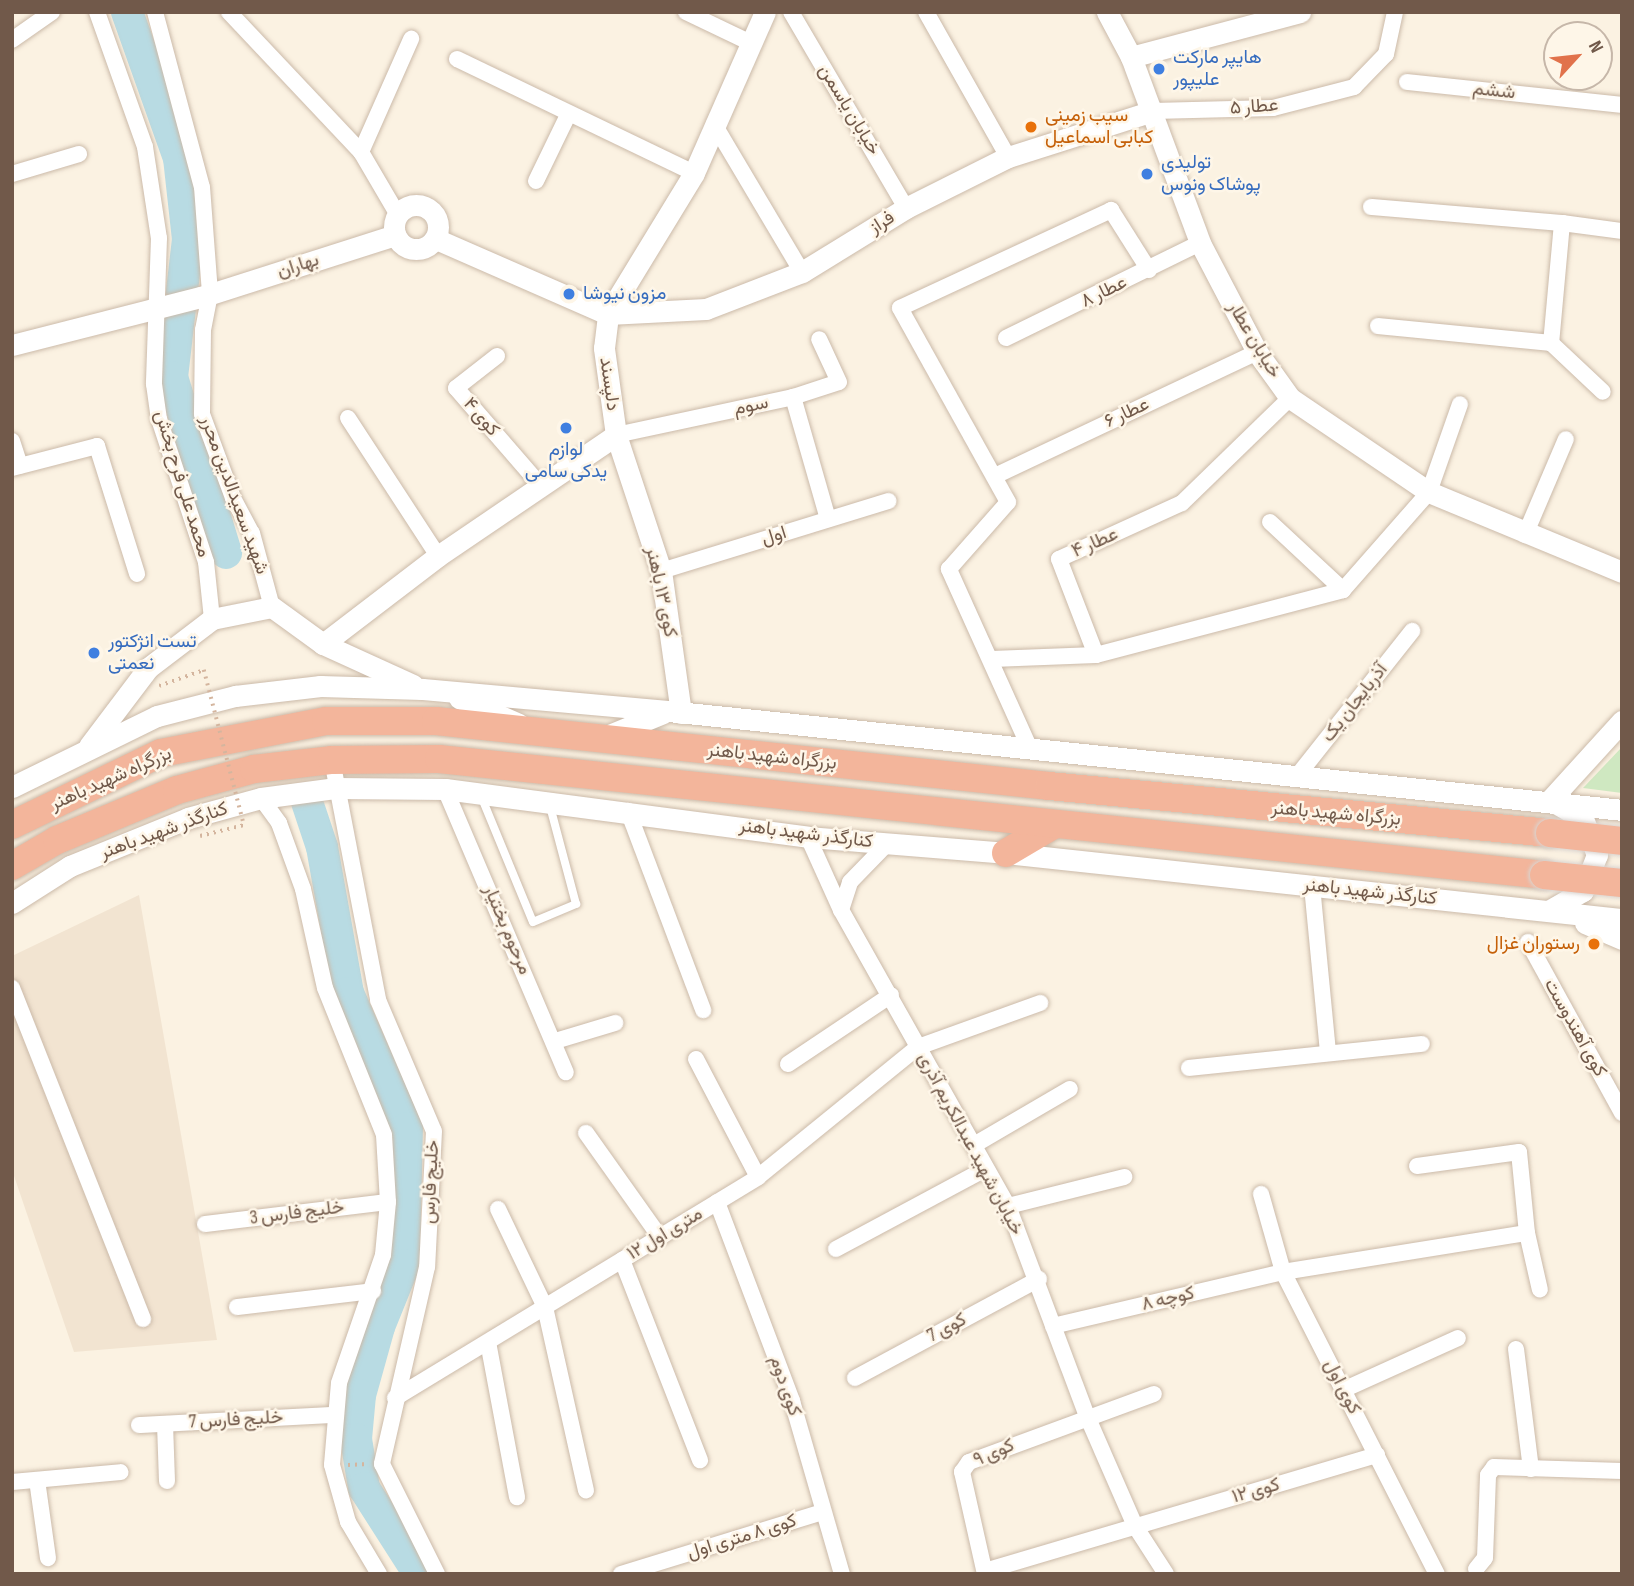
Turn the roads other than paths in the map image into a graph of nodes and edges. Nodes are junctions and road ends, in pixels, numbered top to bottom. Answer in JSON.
{"nodes":[{"id":1,"x":52,"y":12,"type":"edge"},
{"id":2,"x":97,"y":12,"type":"edge"},
{"id":3,"x":155,"y":12,"type":"edge"},
{"id":4,"x":686,"y":12,"type":"edge"},
{"id":5,"x":765,"y":12,"type":"edge"},
{"id":6,"x":791,"y":12,"type":"edge"},
{"id":7,"x":926,"y":12,"type":"edge"},
{"id":8,"x":1107,"y":12,"type":"edge"},
{"id":9,"x":1300,"y":12,"type":"edge"},
{"id":10,"x":1395,"y":12,"type":"edge"},
{"id":11,"x":234,"y":14,"type":"edge"},
{"id":12,"x":411,"y":39,"type":"dead end"},
{"id":13,"x":12,"y":40,"type":"edge"},
{"id":14,"x":751,"y":43,"type":"junction"},
{"id":15,"x":1131,"y":57,"type":"junction"},
{"id":16,"x":457,"y":59,"type":"dead end"},
{"id":17,"x":1407,"y":82,"type":"dead end"},
{"id":18,"x":1622,"y":105,"type":"edge"},
{"id":19,"x":1153,"y":111,"type":"junction"},
{"id":20,"x":568,"y":115,"type":"junction"},
{"id":21,"x":714,"y":124,"type":"junction"},
{"id":22,"x":361,"y":152,"type":"junction"},
{"id":23,"x":79,"y":154,"type":"dead end"},
{"id":24,"x":1008,"y":157,"type":"junction"},
{"id":25,"x":694,"y":173,"type":"junction"},
{"id":26,"x":12,"y":174,"type":"edge"},
{"id":27,"x":536,"y":181,"type":"dead end"},
{"id":28,"x":1371,"y":207,"type":"dead end"},
{"id":29,"x":906,"y":208,"type":"junction"},
{"id":30,"x":1562,"y":223,"type":"junction"},
{"id":31,"x":397,"y":225,"type":"junction"},
{"id":32,"x":1622,"y":231,"type":"edge"},
{"id":33,"x":436,"y":239,"type":"junction"},
{"id":34,"x":1200,"y":243,"type":"junction"},
{"id":35,"x":1149,"y":270,"type":"junction"},
{"id":36,"x":802,"y":272,"type":"junction"},
{"id":37,"x":205,"y":296,"type":"junction"},
{"id":38,"x":160,"y":306,"type":"junction"},
{"id":39,"x":608,"y":314,"type":"junction"},
{"id":40,"x":1378,"y":326,"type":"dead end"},
{"id":41,"x":1006,"y":338,"type":"dead end"},
{"id":42,"x":819,"y":339,"type":"dead end"},
{"id":43,"x":1551,"y":343,"type":"junction"},
{"id":44,"x":12,"y":345,"type":"edge"},
{"id":45,"x":1257,"y":352,"type":"junction"},
{"id":46,"x":497,"y":356,"type":"dead end"},
{"id":47,"x":1603,"y":392,"type":"dead end"},
{"id":48,"x":793,"y":397,"type":"junction"},
{"id":49,"x":1290,"y":398,"type":"junction"},
{"id":50,"x":1460,"y":404,"type":"dead end"},
{"id":51,"x":348,"y":418,"type":"dead end"},
{"id":52,"x":616,"y":435,"type":"junction"},
{"id":53,"x":1566,"y":439,"type":"dead end"},
{"id":54,"x":12,"y":441,"type":"edge"},
{"id":55,"x":16,"y":467,"type":"edge"},
{"id":56,"x":997,"y":475,"type":"junction"},
{"id":57,"x":540,"y":485,"type":"junction"},
{"id":58,"x":1429,"y":492,"type":"junction"},
{"id":59,"x":888,"y":501,"type":"dead end"},
{"id":60,"x":828,"y":519,"type":"junction"},
{"id":61,"x":1270,"y":522,"type":"dead end"},
{"id":62,"x":1525,"y":535,"type":"junction"},
{"id":63,"x":438,"y":556,"type":"junction"},
{"id":64,"x":661,"y":571,"type":"junction"},
{"id":65,"x":1622,"y":572,"type":"edge"},
{"id":66,"x":137,"y":574,"type":"dead end"},
{"id":67,"x":1343,"y":590,"type":"junction"},
{"id":68,"x":272,"y":607,"type":"junction"},
{"id":69,"x":212,"y":619,"type":"junction"},
{"id":70,"x":1412,"y":631,"type":"dead end"},
{"id":71,"x":323,"y":644,"type":"junction"},
{"id":72,"x":1096,"y":655,"type":"junction"},
{"id":73,"x":992,"y":659,"type":"junction"},
{"id":74,"x":422,"y":689,"type":"junction"},
{"id":75,"x":443,"y":691,"type":"junction"},
{"id":76,"x":675,"y":712,"type":"junction"},
{"id":77,"x":1622,"y":722,"type":"edge"},
{"id":78,"x":531,"y":729,"type":"junction"},
{"id":79,"x":599,"y":740,"type":"junction"},
{"id":80,"x":86,"y":750,"type":"junction"},
{"id":81,"x":1031,"y":751,"type":"junction"},
{"id":82,"x":332,"y":760,"type":"junction"},
{"id":83,"x":1298,"y":775,"type":"junction"},
{"id":84,"x":12,"y":788,"type":"edge"},
{"id":85,"x":336,"y":788,"type":"junction"},
{"id":86,"x":445,"y":789,"type":"junction"},
{"id":87,"x":480,"y":793,"type":"junction"},
{"id":88,"x":261,"y":798,"type":"junction"},
{"id":89,"x":1550,"y":800,"type":"junction"},
{"id":90,"x":550,"y":802,"type":"junction"},
{"id":91,"x":1622,"y":810,"type":"edge"},
{"id":92,"x":628,"y":811,"type":"junction"},
{"id":93,"x":1055,"y":824,"type":"junction"},
{"id":94,"x":12,"y":825,"type":"edge"},
{"id":95,"x":808,"y":837,"type":"junction"},
{"id":96,"x":1622,"y":841,"type":"edge"},
{"id":97,"x":887,"y":844,"type":"junction"},
{"id":98,"x":1006,"y":853,"type":"junction"},
{"id":99,"x":12,"y":866,"type":"edge"},
{"id":100,"x":1622,"y":883,"type":"edge"},
{"id":101,"x":1312,"y":886,"type":"junction"},
{"id":102,"x":12,"y":903,"type":"edge"},
{"id":103,"x":841,"y":910,"type":"junction"},
{"id":104,"x":1550,"y":910,"type":"junction"},
{"id":105,"x":1622,"y":919,"type":"edge"},
{"id":106,"x":1622,"y":939,"type":"edge"},
{"id":107,"x":1528,"y":942,"type":"dead end"},
{"id":108,"x":12,"y":988,"type":"edge"},
{"id":109,"x":891,"y":995,"type":"junction"},
{"id":110,"x":1040,"y":1003,"type":"dead end"},
{"id":111,"x":704,"y":1010,"type":"dead end"},
{"id":112,"x":615,"y":1023,"type":"dead end"},
{"id":113,"x":555,"y":1041,"type":"junction"},
{"id":114,"x":1422,"y":1044,"type":"dead end"},
{"id":115,"x":918,"y":1047,"type":"junction"},
{"id":116,"x":1328,"y":1051,"type":"junction"},
{"id":117,"x":696,"y":1059,"type":"dead end"},
{"id":118,"x":788,"y":1064,"type":"dead end"},
{"id":119,"x":1189,"y":1068,"type":"dead end"},
{"id":120,"x":566,"y":1072,"type":"dead end"},
{"id":121,"x":1070,"y":1089,"type":"dead end"},
{"id":122,"x":1622,"y":1113,"type":"edge"},
{"id":123,"x":586,"y":1133,"type":"dead end"},
{"id":124,"x":974,"y":1145,"type":"junction"},
{"id":125,"x":1417,"y":1166,"type":"dead end"},
{"id":126,"x":985,"y":1169,"type":"junction"},
{"id":127,"x":758,"y":1177,"type":"junction"},
{"id":128,"x":1124,"y":1177,"type":"dead end"},
{"id":129,"x":1261,"y":1194,"type":"dead end"},
{"id":130,"x":388,"y":1202,"type":"junction"},
{"id":131,"x":717,"y":1202,"type":"junction"},
{"id":132,"x":1008,"y":1206,"type":"junction"},
{"id":133,"x":498,"y":1209,"type":"dead end"},
{"id":134,"x":205,"y":1224,"type":"dead end"},
{"id":135,"x":1527,"y":1233,"type":"junction"},
{"id":136,"x":660,"y":1237,"type":"junction"},
{"id":137,"x":836,"y":1248,"type":"dead end"},
{"id":138,"x":622,"y":1260,"type":"junction"},
{"id":139,"x":1283,"y":1272,"type":"junction"},
{"id":140,"x":1039,"y":1279,"type":"junction"},
{"id":141,"x":1540,"y":1290,"type":"dead end"},
{"id":142,"x":373,"y":1291,"type":"junction"},
{"id":143,"x":237,"y":1307,"type":"dead end"},
{"id":144,"x":545,"y":1307,"type":"junction"},
{"id":145,"x":143,"y":1319,"type":"dead end"},
{"id":146,"x":1053,"y":1326,"type":"junction"},
{"id":147,"x":1458,"y":1338,"type":"dead end"},
{"id":148,"x":488,"y":1342,"type":"junction"},
{"id":149,"x":1516,"y":1349,"type":"dead end"},
{"id":150,"x":855,"y":1378,"type":"dead end"},
{"id":151,"x":1343,"y":1390,"type":"junction"},
{"id":152,"x":1154,"y":1394,"type":"dead end"},
{"id":153,"x":395,"y":1398,"type":"junction"},
{"id":154,"x":334,"y":1415,"type":"junction"},
{"id":155,"x":1087,"y":1416,"type":"junction"},
{"id":156,"x":164,"y":1424,"type":"junction"},
{"id":157,"x":139,"y":1425,"type":"dead end"},
{"id":158,"x":1377,"y":1455,"type":"junction"},
{"id":159,"x":700,"y":1460,"type":"dead end"},
{"id":160,"x":1531,"y":1468,"type":"junction"},
{"id":161,"x":121,"y":1472,"type":"dead end"},
{"id":162,"x":1622,"y":1472,"type":"edge"},
{"id":163,"x":37,"y":1480,"type":"junction"},
{"id":164,"x":167,"y":1481,"type":"dead end"},
{"id":165,"x":12,"y":1482,"type":"edge"},
{"id":166,"x":586,"y":1490,"type":"dead end"},
{"id":167,"x":517,"y":1497,"type":"dead end"},
{"id":168,"x":822,"y":1512,"type":"junction"},
{"id":169,"x":1135,"y":1526,"type":"junction"},
{"id":170,"x":48,"y":1558,"type":"dead end"},
{"id":171,"x":1476,"y":1569,"type":"dead end"},
{"id":172,"x":623,"y":1573,"type":"edge"},
{"id":173,"x":985,"y":1573,"type":"edge"},
{"id":174,"x":379,"y":1574,"type":"edge"},
{"id":175,"x":437,"y":1574,"type":"edge"},
{"id":176,"x":842,"y":1574,"type":"edge"},
{"id":177,"x":1166,"y":1574,"type":"edge"},
{"id":178,"x":1437,"y":1574,"type":"edge"}],
"edges":[{"from":1,"to":13,"type":"street"},
{"from":2,"to":38,"type":"street","name":"محمد علی فرح بخش"},
{"from":3,"to":37,"type":"street","name":"شهید سعیدالدین محرر"},
{"from":4,"to":14,"type":"street"},
{"from":5,"to":14,"type":"main road","name":"دلپسند"},
{"from":6,"to":29,"type":"street","name":"خیابان یاسمن"},
{"from":7,"to":24,"type":"street"},
{"from":8,"to":15,"type":"main road","name":"خیابان عطار"},
{"from":9,"to":15,"type":"main road"},
{"from":10,"to":19,"type":"street","name":"عطار ۵"},
{"from":11,"to":22,"type":"street"},
{"from":12,"to":22,"type":"street"},
{"from":14,"to":21,"type":"main road","name":"دلپسند"},
{"from":15,"to":19,"type":"main road","name":"خیابان عطار"},
{"from":16,"to":20,"type":"street"},
{"from":17,"to":18,"type":"street","name":"ششم"},
{"from":19,"to":24,"type":"main road","name":"فراز"},
{"from":19,"to":34,"type":"main road","name":"خیابان عطار"},
{"from":20,"to":25,"type":"street"},
{"from":20,"to":27,"type":"street"},
{"from":21,"to":25,"type":"main road","name":"دلپسند"},
{"from":21,"to":36,"type":"street"},
{"from":22,"to":31,"type":"street"},
{"from":23,"to":26,"type":"street"},
{"from":24,"to":29,"type":"main road","name":"فراز"},
{"from":25,"to":39,"type":"main road","name":"دلپسند"},
{"from":28,"to":30,"type":"street"},
{"from":29,"to":36,"type":"main road","name":"فراز"},
{"from":30,"to":32,"type":"street"},
{"from":30,"to":43,"type":"street"},
{"from":31,"to":33,"type":"main road"},
{"from":31,"to":33,"type":"main road"},
{"from":31,"to":37,"type":"main road","name":"بهاران"},
{"from":33,"to":39,"type":"main road"},
{"from":34,"to":35,"type":"street","name":"عطار ۸"},
{"from":34,"to":45,"type":"main road","name":"خیابان عطار"},
{"from":35,"to":41,"type":"street","name":"عطار ۸"},
{"from":35,"to":56,"type":"street"},
{"from":36,"to":39,"type":"main road","name":"فراز"},
{"from":37,"to":38,"type":"main road","name":"بهاران"},
{"from":37,"to":68,"type":"street","name":"شهید سعیدالدین محرر"},
{"from":38,"to":44,"type":"main road"},
{"from":38,"to":69,"type":"street","name":"محمد علی فرح بخش"},
{"from":39,"to":52,"type":"main road","name":"دلپسند"},
{"from":40,"to":43,"type":"street"},
{"from":42,"to":48,"type":"street","name":"سوم"},
{"from":43,"to":47,"type":"street"},
{"from":45,"to":49,"type":"main road","name":"خیابان عطار"},
{"from":45,"to":56,"type":"street","name":"عطار ۶"},
{"from":46,"to":57,"type":"street","name":"کوی ۴"},
{"from":48,"to":52,"type":"street","name":"سوم"},
{"from":48,"to":60,"type":"street"},
{"from":49,"to":58,"type":"main road","name":"خیابان عطار"},
{"from":49,"to":72,"type":"street","name":"عطار ۴"},
{"from":50,"to":58,"type":"street"},
{"from":51,"to":63,"type":"street"},
{"from":52,"to":57,"type":"main road","name":"دلپسند"},
{"from":52,"to":64,"type":"main road","name":"کوی ۱۳ باهنر"},
{"from":53,"to":62,"type":"street"},
{"from":54,"to":55,"type":"street"},
{"from":55,"to":66,"type":"street"},
{"from":56,"to":73,"type":"street"},
{"from":57,"to":63,"type":"main road","name":"دلپسند"},
{"from":58,"to":62,"type":"main road","name":"خیابان عطار"},
{"from":58,"to":67,"type":"street"},
{"from":59,"to":60,"type":"street","name":"اول"},
{"from":60,"to":64,"type":"street","name":"اول"},
{"from":61,"to":67,"type":"street"},
{"from":62,"to":65,"type":"main road","name":"خیابان عطار"},
{"from":63,"to":71,"type":"main road","name":"دلپسند"},
{"from":64,"to":76,"type":"main road","name":"کوی ۱۳ باهنر"},
{"from":67,"to":72,"type":"street"},
{"from":68,"to":69,"type":"main road"},
{"from":68,"to":71,"type":"main road"},
{"from":69,"to":80,"type":"main road"},
{"from":70,"to":83,"type":"street","name":"آذربایجان یک"},
{"from":71,"to":74,"type":"main road"},
{"from":72,"to":73,"type":"street"},
{"from":73,"to":81,"type":"street"},
{"from":74,"to":75,"type":"main road"},
{"from":74,"to":80,"type":"main road"},
{"from":75,"to":76,"type":"main road"},
{"from":75,"to":78,"type":"main road"},
{"from":76,"to":79,"type":"main road"},
{"from":76,"to":81,"type":"main road"},
{"from":77,"to":89,"type":"main road"},
{"from":78,"to":79,"type":"highway","name":"بزرگراه شهید باهنر"},
{"from":78,"to":94,"type":"highway","name":"بزرگراه شهید باهنر"},
{"from":79,"to":96,"type":"highway","name":"بزرگراه شهید باهنر","bridge":true},
{"from":80,"to":84,"type":"main road"},
{"from":81,"to":83,"type":"main road"},
{"from":82,"to":85,"type":"street","name":"خلیج فارس"},
{"from":82,"to":93,"type":"highway","name":"بزرگراه شهید باهنر"},
{"from":82,"to":99,"type":"highway","name":"بزرگراه شهید باهنر"},
{"from":83,"to":89,"type":"main road"},
{"from":85,"to":86,"type":"main road","name":"کنارگذر شهید باهنر"},
{"from":85,"to":88,"type":"main road","name":"کنارگذر شهید باهنر"},
{"from":85,"to":153,"type":"street","name":"خلیج فارس"},
{"from":86,"to":87,"type":"main road","name":"کنارگذر شهید باهنر"},
{"from":86,"to":113,"type":"street","name":"مرحوم بختیار"},
{"from":87,"to":90,"type":"main road","name":"کنارگذر شهید باهنر"},
{"from":87,"to":90,"type":"lane"},
{"from":88,"to":102,"type":"main road","name":"کنارگذر شهید باهنر"},
{"from":88,"to":130,"type":"street"},
{"from":89,"to":91,"type":"main road"},
{"from":89,"to":104,"type":"main road"},
{"from":90,"to":92,"type":"main road","name":"کنارگذر شهید باهنر"},
{"from":92,"to":95,"type":"main road","name":"کنارگذر شهید باهنر"},
{"from":92,"to":111,"type":"street"},
{"from":93,"to":98,"type":"highway"},
{"from":93,"to":100,"type":"highway","name":"بزرگراه شهید باهنر","bridge":true},
{"from":95,"to":97,"type":"main road","name":"کنارگذر شهید باهنر"},
{"from":95,"to":103,"type":"street","name":"خیابان شهید عبدالکریم آذری"},
{"from":97,"to":98,"type":"main road","name":"کنارگذر شهید باهنر"},
{"from":97,"to":103,"type":"street"},
{"from":98,"to":101,"type":"main road","name":"کنارگذر شهید باهنر"},
{"from":101,"to":104,"type":"main road","name":"کنارگذر شهید باهنر"},
{"from":101,"to":116,"type":"street"},
{"from":103,"to":109,"type":"street","name":"خیابان شهید عبدالکریم آذری"},
{"from":104,"to":105,"type":"main road","name":"کنارگذر شهید باهنر"},
{"from":104,"to":106,"type":"main road"},
{"from":107,"to":122,"type":"street","name":"کوی آهندوست"},
{"from":108,"to":145,"type":"street"},
{"from":109,"to":115,"type":"street","name":"خیابان شهید عبدالکریم آذری"},
{"from":109,"to":118,"type":"street"},
{"from":110,"to":115,"type":"street","name":"۱۲ متری اول"},
{"from":112,"to":113,"type":"street"},
{"from":113,"to":120,"type":"street","name":"مرحوم بختیار"},
{"from":114,"to":116,"type":"street"},
{"from":115,"to":124,"type":"street","name":"خیابان شهید عبدالکریم آذری"},
{"from":115,"to":127,"type":"street","name":"۱۲ متری اول"},
{"from":116,"to":119,"type":"street"},
{"from":117,"to":127,"type":"street"},
{"from":121,"to":124,"type":"street"},
{"from":123,"to":136,"type":"street"},
{"from":124,"to":126,"type":"street","name":"خیابان شهید عبدالکریم آذری"},
{"from":125,"to":135,"type":"street"},
{"from":126,"to":132,"type":"street","name":"خیابان شهید عبدالکریم آذری"},
{"from":126,"to":137,"type":"street"},
{"from":127,"to":131,"type":"street","name":"۱۲ متری اول"},
{"from":128,"to":132,"type":"street"},
{"from":129,"to":139,"type":"street","name":"کوی اول"},
{"from":130,"to":134,"type":"street","name":"خلیج فارس 3"},
{"from":130,"to":142,"type":"street"},
{"from":131,"to":136,"type":"street","name":"۱۲ متری اول"},
{"from":131,"to":168,"type":"street","name":"کوی دوم"},
{"from":132,"to":140,"type":"street","name":"خیابان شهید عبدالکریم آذری"},
{"from":133,"to":144,"type":"street"},
{"from":135,"to":139,"type":"street","name":"کوچه ۸"},
{"from":135,"to":141,"type":"street"},
{"from":136,"to":138,"type":"street","name":"۱۲ متری اول"},
{"from":138,"to":144,"type":"street","name":"۱۲ متری اول"},
{"from":138,"to":159,"type":"street"},
{"from":139,"to":146,"type":"street","name":"کوچه ۸"},
{"from":139,"to":151,"type":"street","name":"کوی اول"},
{"from":140,"to":146,"type":"street","name":"خیابان شهید عبدالکریم آذری"},
{"from":140,"to":150,"type":"street","name":"کوی 7"},
{"from":142,"to":143,"type":"street"},
{"from":142,"to":154,"type":"street"},
{"from":144,"to":148,"type":"street","name":"۱۲ متری اول"},
{"from":144,"to":166,"type":"street"},
{"from":146,"to":155,"type":"street","name":"خیابان شهید عبدالکریم آذری"},
{"from":147,"to":151,"type":"street"},
{"from":148,"to":153,"type":"street","name":"۱۲ متری اول"},
{"from":148,"to":167,"type":"street"},
{"from":149,"to":160,"type":"street"},
{"from":151,"to":158,"type":"street","name":"کوی اول"},
{"from":152,"to":155,"type":"street","name":"کوی ۹"},
{"from":153,"to":175,"type":"street","name":"خلیج فارس"},
{"from":154,"to":156,"type":"street","name":"خلیج فارس 7"},
{"from":154,"to":174,"type":"street"},
{"from":155,"to":169,"type":"street","name":"خیابان شهید عبدالکریم آذری"},
{"from":155,"to":173,"type":"street","name":"کوی ۹"},
{"from":156,"to":157,"type":"street","name":"خلیج فارس 7"},
{"from":156,"to":164,"type":"street"},
{"from":158,"to":169,"type":"street","name":"کوی ۱۲"},
{"from":158,"to":178,"type":"street","name":"کوی اول"},
{"from":160,"to":162,"type":"street"},
{"from":160,"to":171,"type":"street"},
{"from":161,"to":163,"type":"street"},
{"from":163,"to":165,"type":"street"},
{"from":163,"to":170,"type":"street"},
{"from":168,"to":172,"type":"street","name":"کوی ۸ متری اول"},
{"from":168,"to":176,"type":"street","name":"کوی دوم"},
{"from":169,"to":173,"type":"street","name":"کوی ۱۲"},
{"from":169,"to":177,"type":"street","name":"خیابان شهید عبدالکریم آذری"}]}
